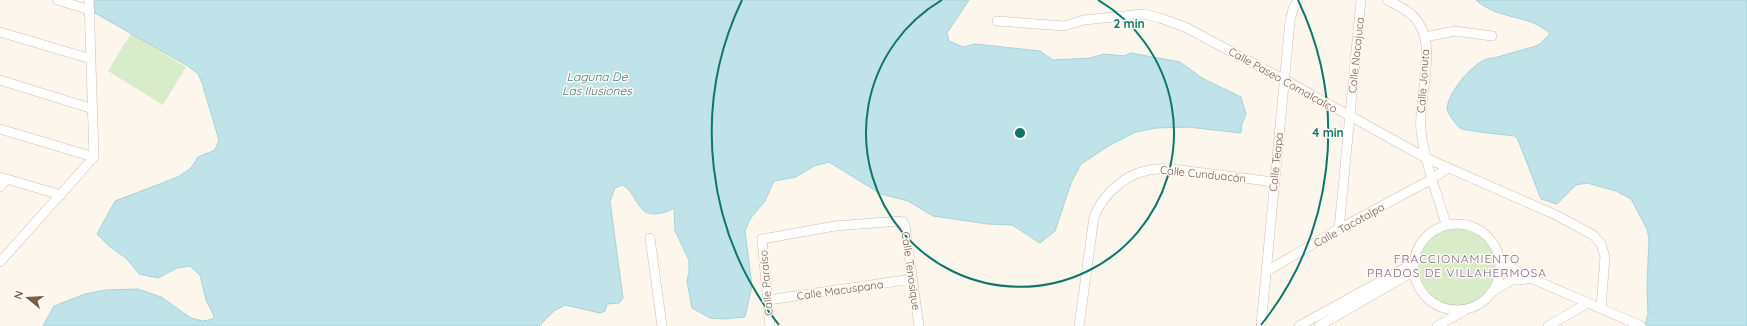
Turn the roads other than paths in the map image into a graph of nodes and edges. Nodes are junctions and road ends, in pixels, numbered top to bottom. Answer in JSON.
{"nodes":[{"id":1,"x":57,"y":0,"type":"edge"},
{"id":2,"x":1298,"y":0,"type":"edge"},
{"id":3,"x":1361,"y":0,"type":"edge"},
{"id":4,"x":1387,"y":0,"type":"edge"},
{"id":5,"x":90,"y":5,"type":"edge"},
{"id":6,"x":997,"y":21,"type":"dead end"},
{"id":7,"x":0,"y":32,"type":"edge"},
{"id":8,"x":1492,"y":36,"type":"dead end"},
{"id":9,"x":1425,"y":37,"type":"junction"},
{"id":10,"x":91,"y":59,"type":"junction"},
{"id":11,"x":0,"y":80,"type":"edge"},
{"id":12,"x":1285,"y":80,"type":"junction"},
{"id":13,"x":94,"y":109,"type":"junction"},
{"id":14,"x":1349,"y":116,"type":"junction"},
{"id":15,"x":0,"y":129,"type":"edge"},
{"id":16,"x":94,"y":157,"type":"junction"},
{"id":17,"x":1426,"y":158,"type":"junction"},
{"id":18,"x":1448,"y":168,"type":"junction"},
{"id":19,"x":4,"y":178,"type":"edge"},
{"id":20,"x":1432,"y":179,"type":"junction"},
{"id":21,"x":1274,"y":182,"type":"junction"},
{"id":22,"x":0,"y":187,"type":"edge"},
{"id":23,"x":61,"y":195,"type":"junction"},
{"id":24,"x":897,"y":222,"type":"joint"},
{"id":25,"x":1446,"y":224,"type":"junction"},
{"id":26,"x":1340,"y":229,"type":"junction"},
{"id":27,"x":650,"y":238,"type":"dead end"},
{"id":28,"x":1499,"y":256,"type":"junction"},
{"id":29,"x":0,"y":262,"type":"edge"},
{"id":30,"x":1414,"y":267,"type":"junction"},
{"id":31,"x":1267,"y":271,"type":"junction"},
{"id":32,"x":912,"y":280,"type":"junction"},
{"id":33,"x":1536,"y":280,"type":"junction"},
{"id":34,"x":1493,"y":291,"type":"junction"},
{"id":35,"x":768,"y":300,"type":"junction"},
{"id":36,"x":1588,"y":303,"type":"junction"},
{"id":37,"x":1601,"y":308,"type":"junction"},
{"id":38,"x":1467,"y":309,"type":"junction"},
{"id":39,"x":662,"y":326,"type":"edge"},
{"id":40,"x":770,"y":326,"type":"edge"},
{"id":41,"x":919,"y":326,"type":"edge"},
{"id":42,"x":1079,"y":326,"type":"edge"},
{"id":43,"x":1261,"y":326,"type":"edge"},
{"id":44,"x":1299,"y":326,"type":"edge"},
{"id":45,"x":1319,"y":326,"type":"edge"},
{"id":46,"x":1437,"y":326,"type":"edge"},
{"id":47,"x":1548,"y":326,"type":"edge"},
{"id":48,"x":1641,"y":326,"type":"edge"}],
"edges":[{"from":1,"to":5,"type":"street"},
{"from":2,"to":12,"type":"street","name":"Calle Teapa"},
{"from":3,"to":14,"type":"street","name":"Calle Nacajuca"},
{"from":4,"to":9,"type":"street","name":"Calle Jonuta"},
{"from":5,"to":10,"type":"street"},
{"from":6,"to":12,"type":"street","name":"Calle Paseo Comalcalco"},
{"from":7,"to":10,"type":"street"},
{"from":8,"to":9,"type":"street"},
{"from":9,"to":17,"type":"street","name":"Calle Jonuta"},
{"from":10,"to":13,"type":"street"},
{"from":11,"to":13,"type":"street"},
{"from":12,"to":14,"type":"street","name":"Calle Paseo Comalcalco"},
{"from":12,"to":21,"type":"street","name":"Calle Teapa"},
{"from":13,"to":16,"type":"street"},
{"from":14,"to":17,"type":"street","name":"Calle Paseo Comalcalco"},
{"from":14,"to":26,"type":"street","name":"Calle Nacajuca"},
{"from":15,"to":16,"type":"street"},
{"from":16,"to":23,"type":"street"},
{"from":17,"to":18,"type":"street","name":"Calle Paseo Comalcalco"},
{"from":17,"to":20,"type":"street","name":"Calle Jonuta"},
{"from":18,"to":20,"type":"street","name":"Calle Tacotalpa"},
{"from":18,"to":37,"type":"street","name":"Calle Paseo Comalcalco"},
{"from":19,"to":22,"type":"street"},
{"from":19,"to":23,"type":"street"},
{"from":20,"to":25,"type":"street","name":"Calle Jonuta"},
{"from":20,"to":26,"type":"street","name":"Calle Tacotalpa"},
{"from":21,"to":31,"type":"street","name":"Calle Teapa"},
{"from":21,"to":42,"type":"street","name":"Calle Cunduacán"},
{"from":23,"to":29,"type":"street"},
{"from":24,"to":32,"type":"street","name":"Calle Tenosique"},
{"from":24,"to":35,"type":"street","name":"Calle Paraíso"},
{"from":25,"to":28,"type":"street"},
{"from":25,"to":30,"type":"street"},
{"from":26,"to":31,"type":"street","name":"Calle Tacotalpa"},
{"from":27,"to":39,"type":"street"},
{"from":28,"to":33,"type":"street"},
{"from":28,"to":34,"type":"street"},
{"from":30,"to":38,"type":"street"},
{"from":30,"to":44,"type":"street"},
{"from":30,"to":45,"type":"street"},
{"from":31,"to":43,"type":"street","name":"Calle Teapa"},
{"from":32,"to":35,"type":"street","name":"Calle Macuspana"},
{"from":32,"to":41,"type":"street","name":"Calle Tenosique"},
{"from":33,"to":34,"type":"street"},
{"from":33,"to":36,"type":"street"},
{"from":34,"to":38,"type":"street"},
{"from":35,"to":40,"type":"street","name":"Calle Paraíso"},
{"from":36,"to":37,"type":"street"},
{"from":36,"to":47,"type":"street"},
{"from":37,"to":48,"type":"street"},
{"from":38,"to":46,"type":"street"}]}
